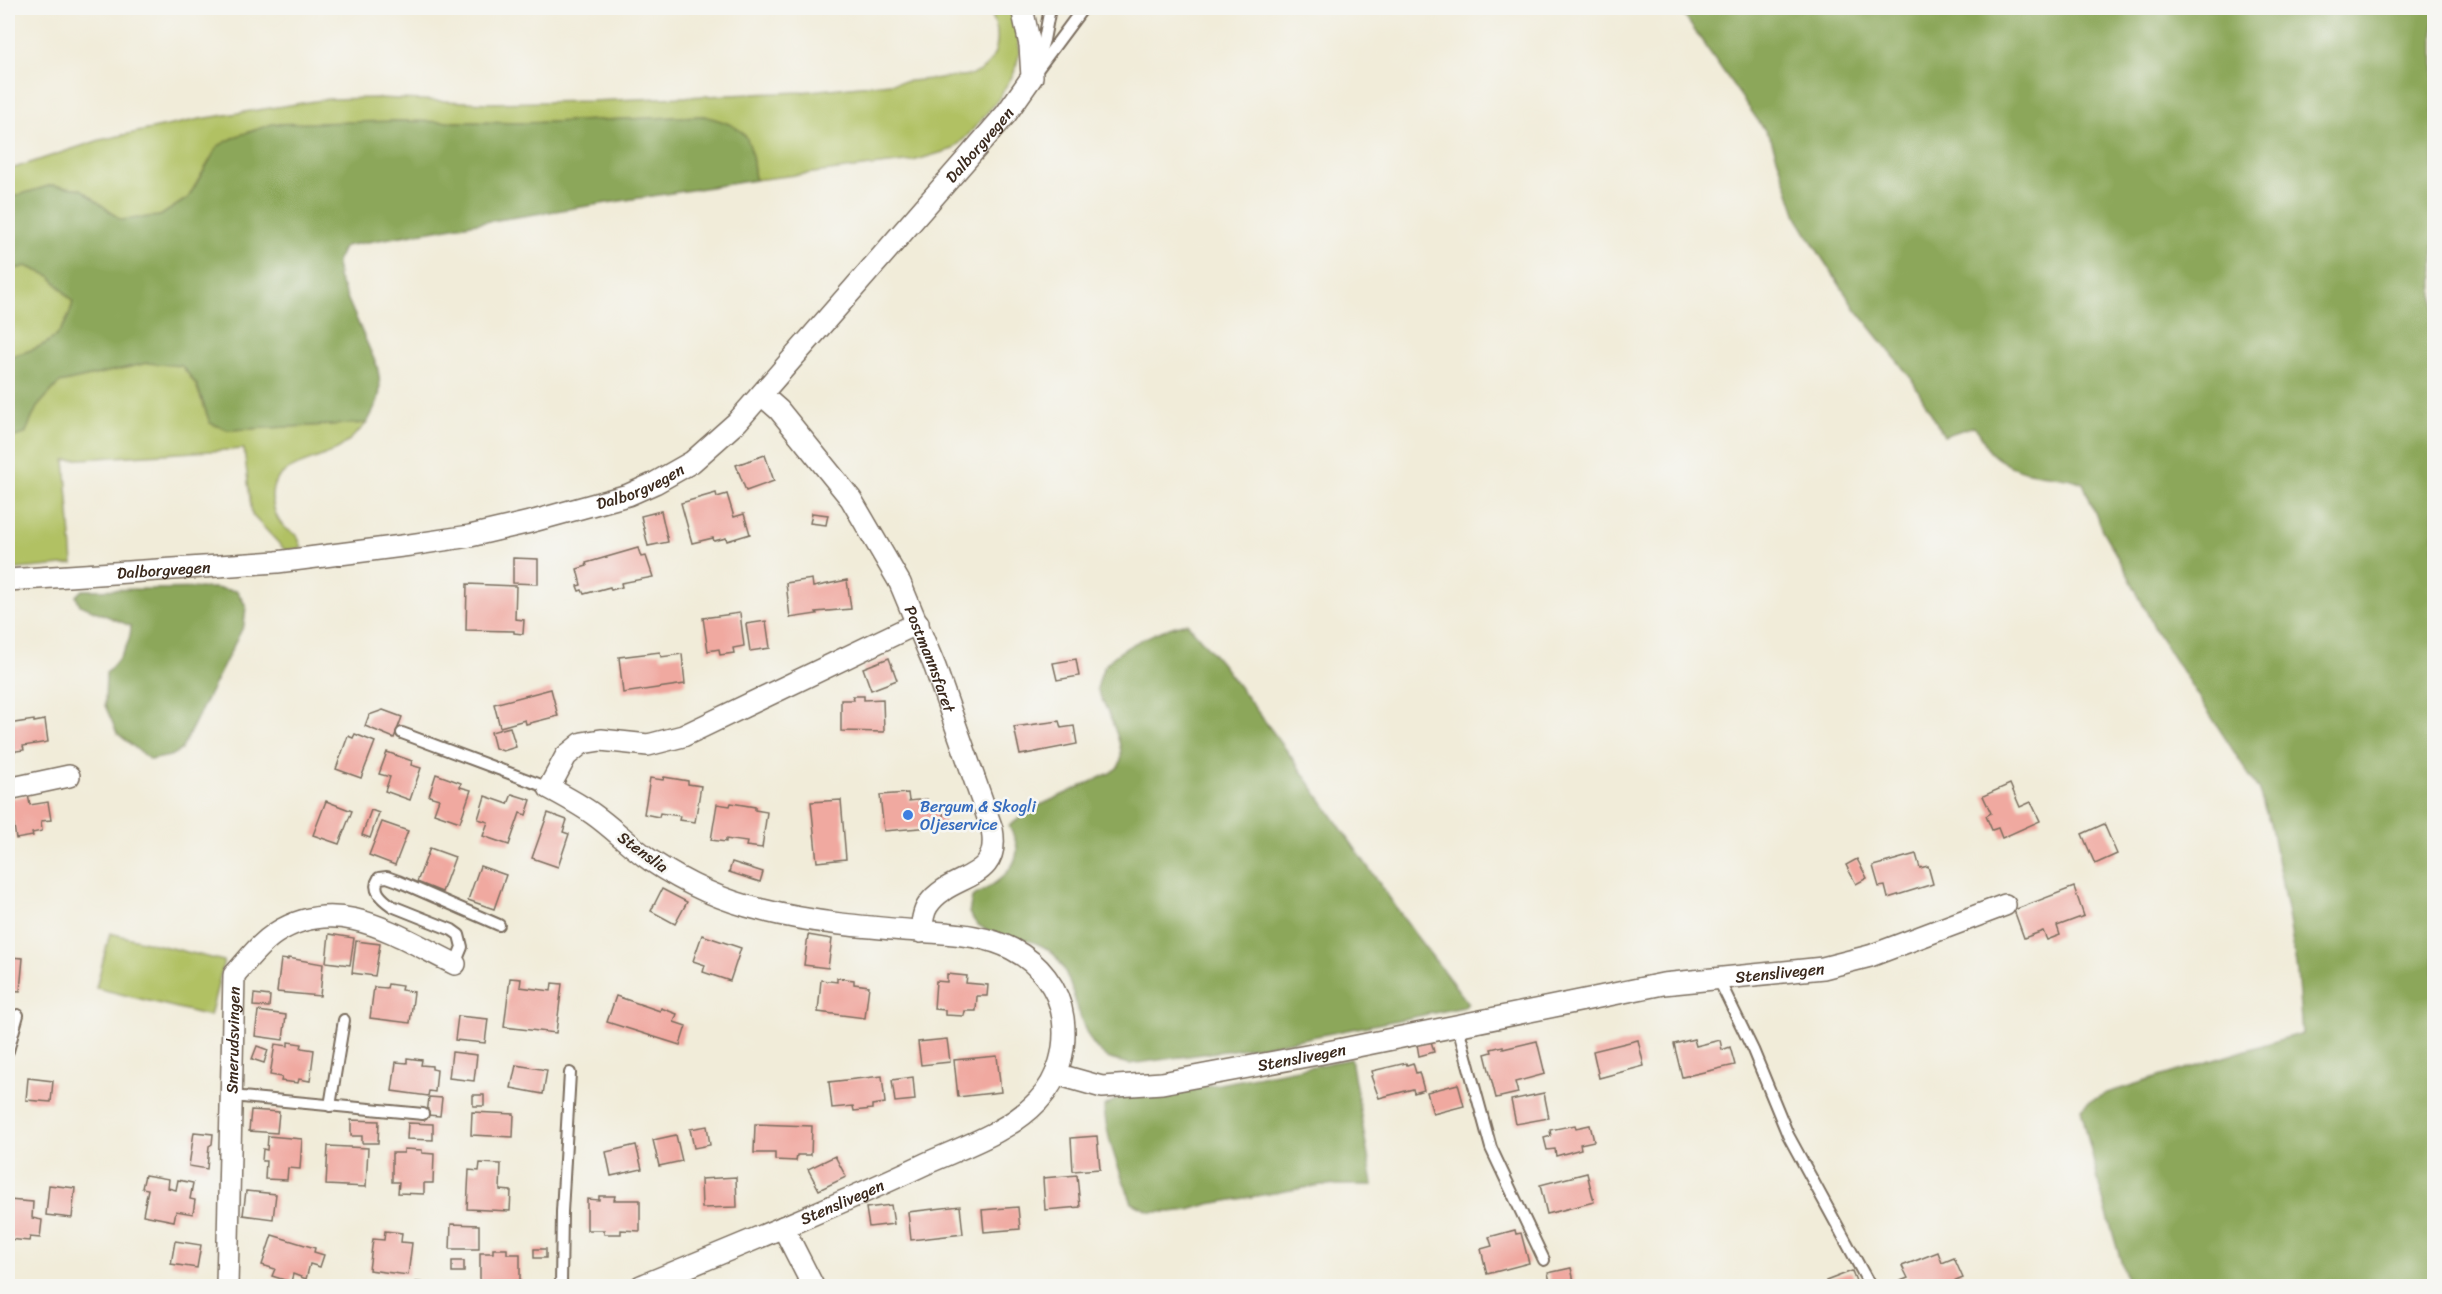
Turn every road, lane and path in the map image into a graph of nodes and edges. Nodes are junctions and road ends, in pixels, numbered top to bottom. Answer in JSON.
{"nodes":[{"id":1,"x":1022,"y":8,"type":"edge"},
{"id":2,"x":1050,"y":8,"type":"edge"},
{"id":3,"x":1083,"y":8,"type":"edge"},
{"id":4,"x":1032,"y":77,"type":"junction"},
{"id":5,"x":762,"y":395,"type":"junction"},
{"id":6,"x":8,"y":580,"type":"edge"},
{"id":7,"x":918,"y":623,"type":"junction"},
{"id":8,"x":402,"y":733,"type":"dead end"},
{"id":9,"x":69,"y":776,"type":"dead end"},
{"id":10,"x":549,"y":788,"type":"junction"},
{"id":11,"x":8,"y":789,"type":"edge"},
{"id":12,"x":2005,"y":905,"type":"dead end"},
{"id":13,"x":499,"y":926,"type":"dead end"},
{"id":14,"x":921,"y":932,"type":"junction"},
{"id":15,"x":455,"y":964,"type":"joint"},
{"id":16,"x":1718,"y":978,"type":"junction"},
{"id":17,"x":18,"y":1015,"type":"dead end"},
{"id":18,"x":344,"y":1020,"type":"dead end"},
{"id":19,"x":1458,"y":1027,"type":"junction"},
{"id":20,"x":8,"y":1051,"type":"edge"},
{"id":21,"x":570,"y":1073,"type":"dead end"},
{"id":22,"x":1056,"y":1074,"type":"junction"},
{"id":23,"x":232,"y":1096,"type":"junction"},
{"id":24,"x":330,"y":1106,"type":"junction"},
{"id":25,"x":423,"y":1114,"type":"dead end"},
{"id":26,"x":783,"y":1227,"type":"junction"},
{"id":27,"x":1544,"y":1260,"type":"dead end"},
{"id":28,"x":1869,"y":1282,"type":"dead end"},
{"id":29,"x":227,"y":1287,"type":"edge"},
{"id":30,"x":561,"y":1287,"type":"edge"},
{"id":31,"x":641,"y":1287,"type":"edge"},
{"id":32,"x":813,"y":1287,"type":"edge"}],
"edges":[{"from":1,"to":4,"type":"street"},
{"from":2,"to":4,"type":"lane"},
{"from":3,"to":4,"type":"lane"},
{"from":4,"to":5,"type":"street","name":"Dalborgvegen"},
{"from":5,"to":6,"type":"street","name":"Dalborgvegen"},
{"from":5,"to":7,"type":"street","name":"Postmannsfaret"},
{"from":7,"to":10,"type":"street"},
{"from":7,"to":14,"type":"street","name":"Postmannsfaret"},
{"from":8,"to":10,"type":"lane"},
{"from":9,"to":11,"type":"street"},
{"from":10,"to":14,"type":"street","name":"Stenslia"},
{"from":12,"to":16,"type":"street","name":"Stenslivegen"},
{"from":13,"to":15,"type":"lane"},
{"from":14,"to":22,"type":"street","name":"Stenslia"},
{"from":15,"to":23,"type":"street","name":"Smerudsvingen"},
{"from":16,"to":19,"type":"street","name":"Stenslivegen"},
{"from":16,"to":28,"type":"lane"},
{"from":17,"to":20,"type":"lane"},
{"from":18,"to":24,"type":"lane"},
{"from":19,"to":22,"type":"street","name":"Stenslivegen"},
{"from":19,"to":27,"type":"lane"},
{"from":21,"to":30,"type":"lane"},
{"from":22,"to":26,"type":"street","name":"Stenslivegen"},
{"from":23,"to":24,"type":"lane"},
{"from":23,"to":29,"type":"street","name":"Smerudsvingen"},
{"from":24,"to":25,"type":"lane"},
{"from":26,"to":31,"type":"street","name":"Stenslivegen"},
{"from":26,"to":32,"type":"street"}]}
